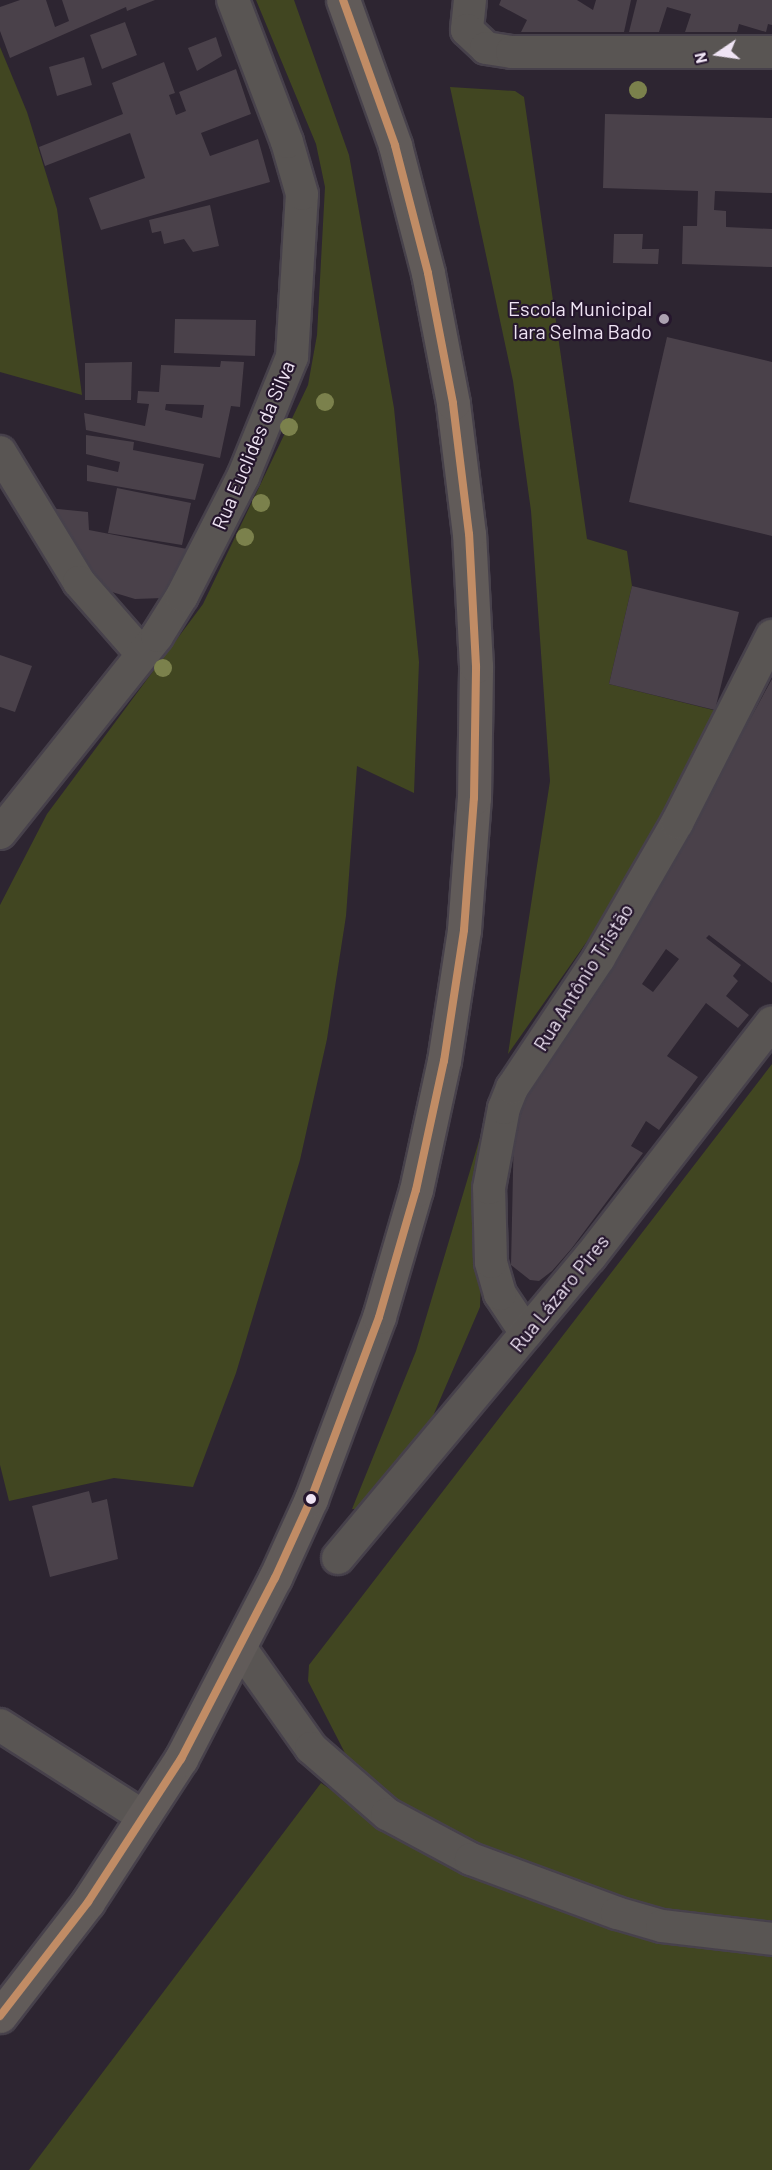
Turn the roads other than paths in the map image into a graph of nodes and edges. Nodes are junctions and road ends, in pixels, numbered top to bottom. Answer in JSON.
{"nodes":[{"id":1,"x":233,"y":0,"type":"edge"},
{"id":2,"x":343,"y":0,"type":"edge"},
{"id":3,"x":469,"y":15,"type":"edge"},
{"id":4,"x":772,"y":52,"type":"edge"},
{"id":5,"x":0,"y":452,"type":"edge"},
{"id":6,"x":772,"y":636,"type":"edge"},
{"id":7,"x":142,"y":654,"type":"junction"},
{"id":8,"x":0,"y":833,"type":"edge"},
{"id":9,"x":772,"y":1022,"type":"edge"},
{"id":10,"x":526,"y":1333,"type":"junction"},
{"id":11,"x":338,"y":1558,"type":"dead end"},
{"id":12,"x":241,"y":1649,"type":"junction"},
{"id":13,"x":0,"y":1725,"type":"edge"},
{"id":14,"x":144,"y":1817,"type":"junction"},
{"id":15,"x":772,"y":1939,"type":"edge"},
{"id":16,"x":0,"y":2016,"type":"edge"}],
"edges":[{"from":1,"to":7,"type":"street","name":"Rua Euclides da Silva"},
{"from":2,"to":12,"type":"main road"},
{"from":3,"to":4,"type":"street"},
{"from":5,"to":7,"type":"street"},
{"from":6,"to":10,"type":"street","name":"Rua Antônio Tristão"},
{"from":7,"to":8,"type":"street","name":"Rua Euclides da Silva"},
{"from":9,"to":10,"type":"street","name":"Rua Lázaro Pires"},
{"from":10,"to":11,"type":"street","name":"Rua Lázaro Pires"},
{"from":12,"to":14,"type":"main road"},
{"from":12,"to":15,"type":"street"},
{"from":13,"to":14,"type":"street"},
{"from":14,"to":16,"type":"main road"}]}
